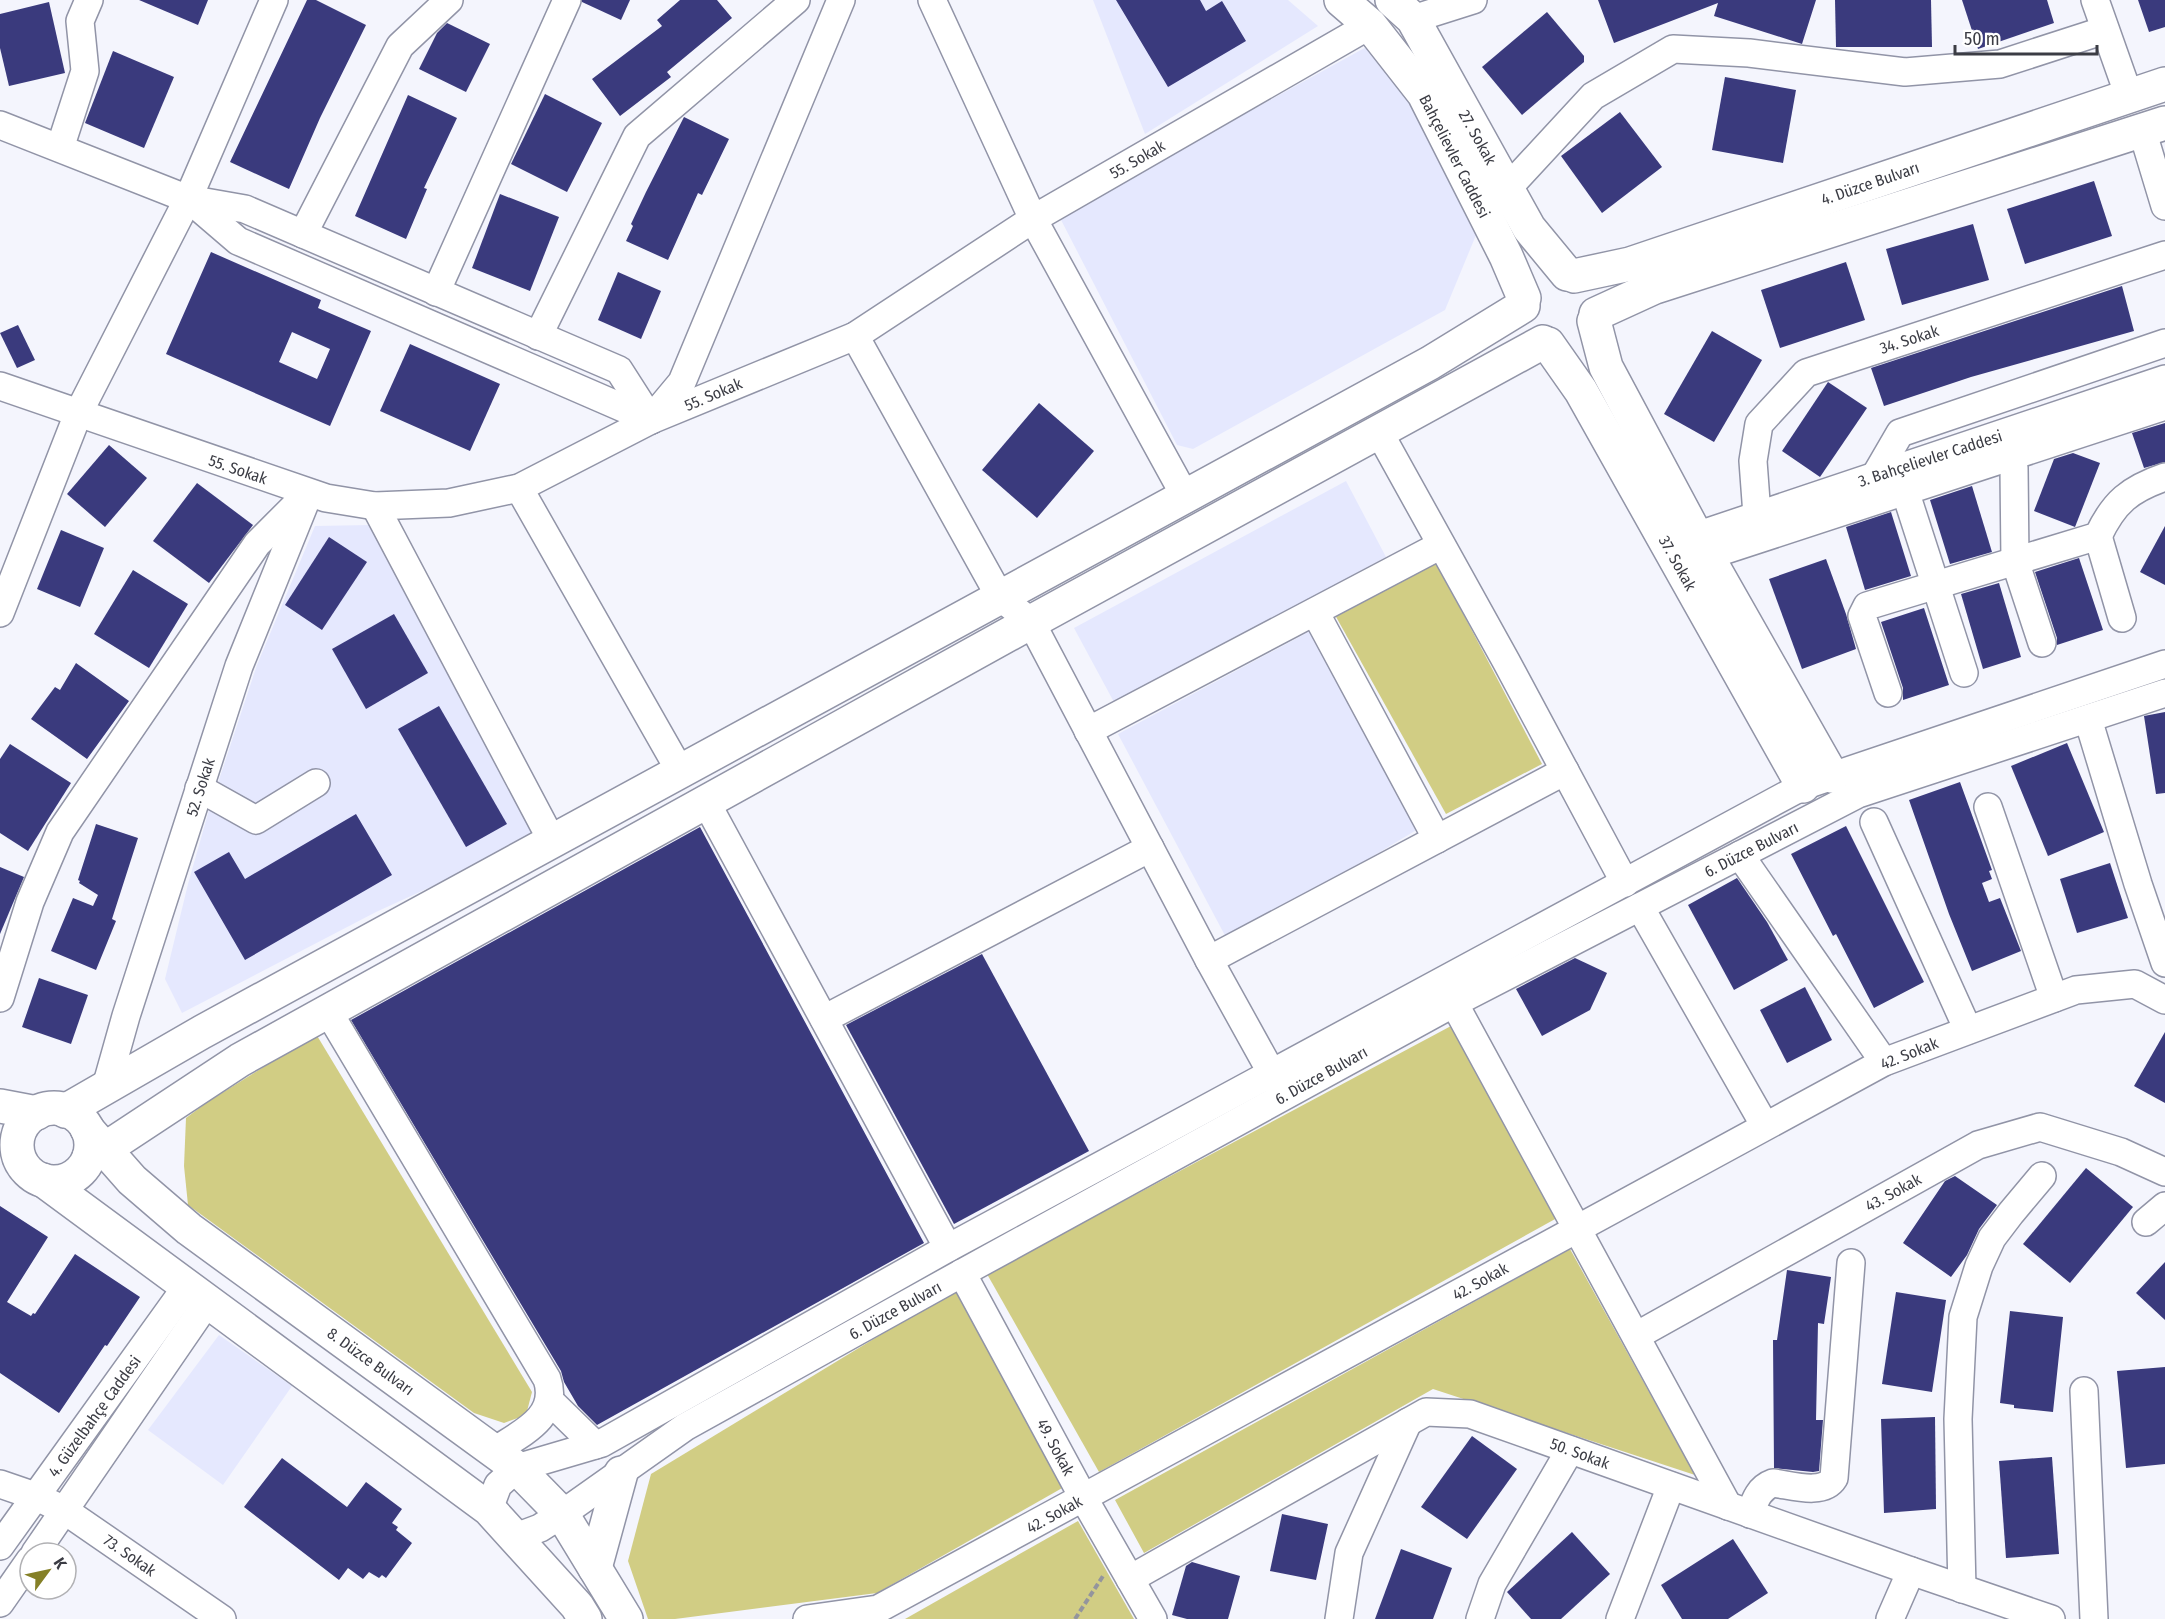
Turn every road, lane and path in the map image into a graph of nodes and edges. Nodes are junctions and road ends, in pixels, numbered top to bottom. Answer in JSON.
{"nodes":[{"id":1,"x":89,"y":0,"type":"edge"},
{"id":2,"x":274,"y":0,"type":"edge"},
{"id":3,"x":449,"y":0,"type":"edge"},
{"id":4,"x":567,"y":0,"type":"edge"},
{"id":5,"x":796,"y":0,"type":"edge"},
{"id":6,"x":841,"y":0,"type":"edge"},
{"id":7,"x":932,"y":0,"type":"edge"},
{"id":8,"x":1341,"y":0,"type":"edge"},
{"id":9,"x":1473,"y":0,"type":"edge"},
{"id":10,"x":2095,"y":0,"type":"edge"},
{"id":11,"x":1402,"y":9,"type":"edge"},
{"id":12,"x":1370,"y":25,"type":"junction"},
{"id":13,"x":2105,"y":30,"type":"junction"},
{"id":14,"x":2165,"y":84,"type":"edge"},
{"id":15,"x":2129,"y":96,"type":"junction"},
{"id":16,"x":0,"y":125,"type":"edge"},
{"id":17,"x":2154,"y":127,"type":"edge"},
{"id":18,"x":60,"y":148,"type":"junction"},
{"id":19,"x":1507,"y":189,"type":"junction"},
{"id":20,"x":188,"y":199,"type":"junction"},
{"id":21,"x":2165,"y":206,"type":"edge"},
{"id":22,"x":1033,"y":219,"type":"junction"},
{"id":23,"x":303,"y":234,"type":"junction"},
{"id":24,"x":2165,"y":255,"type":"edge"},
{"id":25,"x":1570,"y":275,"type":"junction"},
{"id":26,"x":436,"y":292,"type":"junction"},
{"id":27,"x":1524,"y":302,"type":"junction"},
{"id":28,"x":1595,"y":317,"type":"junction"},
{"id":29,"x":538,"y":336,"type":"junction"},
{"id":30,"x":855,"y":336,"type":"junction"},
{"id":31,"x":1545,"y":343,"type":"junction"},
{"id":32,"x":2165,"y":343,"type":"edge"},
{"id":33,"x":2165,"y":379,"type":"edge"},
{"id":34,"x":0,"y":386,"type":"edge"},
{"id":35,"x":2165,"y":406,"type":"edge"},
{"id":36,"x":78,"y":414,"type":"junction"},
{"id":37,"x":651,"y":420,"type":"junction"},
{"id":38,"x":1380,"y":432,"type":"junction"},
{"id":39,"x":1630,"y":444,"type":"junction"},
{"id":40,"x":2008,"y":445,"type":"junction"},
{"id":41,"x":1875,"y":476,"type":"junction"},
{"id":42,"x":2165,"y":477,"type":"edge"},
{"id":43,"x":519,"y":488,"type":"junction"},
{"id":44,"x":309,"y":493,"type":"junction"},
{"id":45,"x":1185,"y":496,"type":"junction"},
{"id":46,"x":1909,"y":503,"type":"dead end"},
{"id":47,"x":375,"y":506,"type":"junction"},
{"id":48,"x":1757,"y":515,"type":"junction"},
{"id":49,"x":2098,"y":536,"type":"junction"},
{"id":50,"x":1441,"y":545,"type":"junction"},
{"id":51,"x":1701,"y":546,"type":"junction"},
{"id":52,"x":2014,"y":561,"type":"junction"},
{"id":53,"x":1935,"y":585,"type":"junction"},
{"id":54,"x":1000,"y":597,"type":"junction"},
{"id":55,"x":1315,"y":612,"type":"junction"},
{"id":56,"x":0,"y":613,"type":"edge"},
{"id":57,"x":2122,"y":618,"type":"dead end"},
{"id":58,"x":1031,"y":622,"type":"junction"},
{"id":59,"x":1738,"y":640,"type":"junction"},
{"id":60,"x":2042,"y":643,"type":"dead end"},
{"id":61,"x":2165,"y":664,"type":"edge"},
{"id":62,"x":1964,"y":673,"type":"dead end"},
{"id":63,"x":1887,"y":693,"type":"dead end"},
{"id":64,"x":2165,"y":693,"type":"edge"},
{"id":65,"x":2088,"y":719,"type":"junction"},
{"id":66,"x":1088,"y":731,"type":"junction"},
{"id":67,"x":680,"y":771,"type":"junction"},
{"id":68,"x":1565,"y":771,"type":"junction"},
{"id":69,"x":1818,"y":782,"type":"junction"},
{"id":70,"x":316,"y":783,"type":"dead end"},
{"id":71,"x":199,"y":788,"type":"junction"},
{"id":72,"x":706,"y":802,"type":"junction"},
{"id":73,"x":1988,"y":807,"type":"dead end"},
{"id":74,"x":1874,"y":822,"type":"dead end"},
{"id":75,"x":1437,"y":839,"type":"junction"},
{"id":76,"x":552,"y":841,"type":"junction"},
{"id":77,"x":1150,"y":848,"type":"junction"},
{"id":78,"x":1740,"y":855,"type":"junction"},
{"id":79,"x":1625,"y":883,"type":"junction"},
{"id":80,"x":1640,"y":907,"type":"junction"},
{"id":81,"x":1209,"y":960,"type":"junction"},
{"id":82,"x":2165,"y":963,"type":"edge"},
{"id":83,"x":0,"y":998,"type":"edge"},
{"id":84,"x":2054,"y":998,"type":"junction"},
{"id":85,"x":2165,"y":1000,"type":"edge"},
{"id":86,"x":1454,"y":1003,"type":"junction"},
{"id":87,"x":328,"y":1011,"type":"junction"},
{"id":88,"x":824,"y":1019,"type":"junction"},
{"id":89,"x":1968,"y":1030,"type":"junction"},
{"id":90,"x":1884,"y":1062,"type":"junction"},
{"id":91,"x":1278,"y":1084,"type":"junction"},
{"id":92,"x":106,"y":1087,"type":"junction"},
{"id":93,"x":0,"y":1106,"type":"edge"},
{"id":94,"x":1765,"y":1126,"type":"junction"},
{"id":95,"x":77,"y":1132,"type":"junction"},
{"id":96,"x":22,"y":1165,"type":"edge"},
{"id":97,"x":2165,"y":1172,"type":"edge"},
{"id":98,"x":2042,"y":1176,"type":"dead end"},
{"id":99,"x":1577,"y":1228,"type":"junction"},
{"id":100,"x":948,"y":1248,"type":"junction"},
{"id":101,"x":1851,"y":1263,"type":"dead end"},
{"id":102,"x":962,"y":1273,"type":"junction"},
{"id":103,"x":198,"y":1293,"type":"junction"},
{"id":104,"x":1636,"y":1336,"type":"junction"},
{"id":105,"x":2084,"y":1390,"type":"dead end"},
{"id":106,"x":550,"y":1401,"type":"junction"},
{"id":107,"x":1408,"y":1422,"type":"junction"},
{"id":108,"x":594,"y":1445,"type":"junction"},
{"id":109,"x":1570,"y":1450,"type":"junction"},
{"id":110,"x":506,"y":1459,"type":"junction"},
{"id":111,"x":621,"y":1473,"type":"junction"},
{"id":112,"x":0,"y":1484,"type":"edge"},
{"id":113,"x":1671,"y":1486,"type":"junction"},
{"id":114,"x":35,"y":1496,"type":"junction"},
{"id":115,"x":1083,"y":1497,"type":"junction"},
{"id":116,"x":489,"y":1509,"type":"junction"},
{"id":117,"x":64,"y":1510,"type":"junction"},
{"id":118,"x":1739,"y":1510,"type":"junction"},
{"id":119,"x":562,"y":1514,"type":"junction"},
{"id":120,"x":516,"y":1537,"type":"junction"},
{"id":121,"x":43,"y":1541,"type":"edge"},
{"id":122,"x":0,"y":1545,"type":"edge"},
{"id":123,"x":1116,"y":1555,"type":"junction"},
{"id":124,"x":595,"y":1568,"type":"junction"},
{"id":125,"x":1911,"y":1571,"type":"junction"},
{"id":126,"x":18,"y":1578,"type":"edge"},
{"id":127,"x":1130,"y":1579,"type":"junction"},
{"id":128,"x":1962,"y":1589,"type":"junction"},
{"id":129,"x":0,"y":1604,"type":"edge"},
{"id":130,"x":222,"y":1619,"type":"edge"},
{"id":131,"x":585,"y":1619,"type":"edge"},
{"id":132,"x":626,"y":1619,"type":"edge"},
{"id":133,"x":807,"y":1619,"type":"edge"},
{"id":134,"x":1075,"y":1619,"type":"edge"},
{"id":135,"x":1154,"y":1619,"type":"edge"},
{"id":136,"x":1339,"y":1619,"type":"edge"},
{"id":137,"x":1480,"y":1619,"type":"edge"},
{"id":138,"x":1620,"y":1619,"type":"edge"},
{"id":139,"x":1890,"y":1619,"type":"edge"},
{"id":140,"x":2051,"y":1619,"type":"edge"},
{"id":141,"x":2094,"y":1619,"type":"edge"}],
"edges":[{"from":1,"to":18,"type":"street"},
{"from":2,"to":20,"type":"street"},
{"from":3,"to":23,"type":"street"},
{"from":4,"to":26,"type":"street"},
{"from":5,"to":29,"type":"street"},
{"from":6,"to":37,"type":"street"},
{"from":7,"to":22,"type":"street"},
{"from":8,"to":12,"type":"main road","name":"Bahçelievler Caddesi"},
{"from":9,"to":11,"type":"street"},
{"from":10,"to":13,"type":"street"},
{"from":11,"to":19,"type":"main road","name":"27. Sokak"},
{"from":12,"to":22,"type":"street","name":"55. Sokak"},
{"from":12,"to":27,"type":"main road","name":"Bahçelievler Caddesi"},
{"from":13,"to":15,"type":"street"},
{"from":13,"to":19,"type":"street"},
{"from":14,"to":15,"type":"main road","name":"4. Düzce Bulvarı"},
{"from":15,"to":25,"type":"main road","name":"4. Düzce Bulvarı"},
{"from":16,"to":18,"type":"street"},
{"from":17,"to":21,"type":"street"},
{"from":17,"to":28,"type":"main road","name":"4. Düzce Bulvarı"},
{"from":18,"to":20,"type":"street"},
{"from":19,"to":25,"type":"main road","name":"27. Sokak"},
{"from":20,"to":23,"type":"street"},
{"from":20,"to":36,"type":"street"},
{"from":20,"to":37,"type":"street"},
{"from":22,"to":30,"type":"street","name":"55. Sokak"},
{"from":22,"to":45,"type":"street"},
{"from":23,"to":26,"type":"street"},
{"from":24,"to":48,"type":"street","name":"34. Sokak"},
{"from":25,"to":27,"type":"main road"},
{"from":25,"to":28,"type":"main road"},
{"from":26,"to":29,"type":"street"},
{"from":27,"to":31,"type":"main road"},
{"from":27,"to":45,"type":"main road"},
{"from":28,"to":31,"type":"main road"},
{"from":28,"to":39,"type":"main road"},
{"from":29,"to":37,"type":"street"},
{"from":30,"to":37,"type":"street","name":"55. Sokak"},
{"from":30,"to":54,"type":"street"},
{"from":31,"to":38,"type":"main road"},
{"from":31,"to":39,"type":"main road","name":"37. Sokak"},
{"from":32,"to":41,"type":"street"},
{"from":33,"to":40,"type":"street","name":"3. Bahçelievler Caddesi"},
{"from":34,"to":36,"type":"street","name":"55. Sokak"},
{"from":35,"to":40,"type":"street","name":"3. Bahçelievler Caddesi"},
{"from":36,"to":44,"type":"street","name":"55. Sokak"},
{"from":36,"to":56,"type":"street"},
{"from":37,"to":43,"type":"street","name":"55. Sokak"},
{"from":38,"to":50,"type":"street"},
{"from":38,"to":58,"type":"main road"},
{"from":39,"to":51,"type":"main road"},
{"from":39,"to":59,"type":"main road","name":"37. Sokak"},
{"from":40,"to":41,"type":"street","name":"3. Bahçelievler Caddesi"},
{"from":40,"to":51,"type":"street","name":"3. Bahçelievler Caddesi"},
{"from":40,"to":52,"type":"street"},
{"from":41,"to":48,"type":"street","name":"3. Bahçelievler Caddesi"},
{"from":42,"to":49,"type":"street"},
{"from":43,"to":47,"type":"street","name":"55. Sokak"},
{"from":43,"to":67,"type":"street"},
{"from":44,"to":47,"type":"street","name":"55. Sokak"},
{"from":44,"to":71,"type":"street","name":"52. Sokak"},
{"from":44,"to":83,"type":"street"},
{"from":45,"to":54,"type":"main road"},
{"from":46,"to":53,"type":"street"},
{"from":47,"to":76,"type":"street"},
{"from":48,"to":51,"type":"street","name":"3. Bahçelievler Caddesi"},
{"from":49,"to":52,"type":"street"},
{"from":49,"to":57,"type":"street"},
{"from":50,"to":55,"type":"street"},
{"from":50,"to":68,"type":"street"},
{"from":51,"to":59,"type":"main road"},
{"from":52,"to":53,"type":"street"},
{"from":52,"to":60,"type":"street"},
{"from":53,"to":62,"type":"street"},
{"from":53,"to":63,"type":"street"},
{"from":54,"to":58,"type":"street"},
{"from":54,"to":67,"type":"main road"},
{"from":55,"to":66,"type":"street"},
{"from":55,"to":75,"type":"street"},
{"from":58,"to":66,"type":"street"},
{"from":58,"to":72,"type":"main road"},
{"from":59,"to":69,"type":"main road","name":"37. Sokak"},
{"from":61,"to":69,"type":"street","name":"6. Düzce Bulvarı"},
{"from":64,"to":65,"type":"street","name":"6. Düzce Bulvarı"},
{"from":65,"to":78,"type":"street","name":"6. Düzce Bulvarı"},
{"from":65,"to":82,"type":"street"},
{"from":66,"to":77,"type":"street"},
{"from":67,"to":76,"type":"main road"},
{"from":68,"to":75,"type":"street"},
{"from":68,"to":79,"type":"street"},
{"from":69,"to":79,"type":"street","name":"6. Düzce Bulvarı"},
{"from":70,"to":71,"type":"street"},
{"from":71,"to":92,"type":"street","name":"52. Sokak"},
{"from":72,"to":87,"type":"main road"},
{"from":72,"to":88,"type":"street"},
{"from":73,"to":84,"type":"street"},
{"from":74,"to":89,"type":"street"},
{"from":75,"to":81,"type":"street"},
{"from":76,"to":92,"type":"main road"},
{"from":77,"to":81,"type":"street"},
{"from":77,"to":88,"type":"street"},
{"from":78,"to":80,"type":"street","name":"6. Düzce Bulvarı"},
{"from":78,"to":90,"type":"street"},
{"from":79,"to":91,"type":"street","name":"6. Düzce Bulvarı"},
{"from":80,"to":86,"type":"street","name":"6. Düzce Bulvarı"},
{"from":80,"to":94,"type":"street"},
{"from":81,"to":91,"type":"street"},
{"from":84,"to":85,"type":"street","name":"42. Sokak"},
{"from":84,"to":89,"type":"street","name":"42. Sokak"},
{"from":86,"to":91,"type":"street","name":"6. Düzce Bulvarı"},
{"from":86,"to":99,"type":"street"},
{"from":87,"to":95,"type":"main road"},
{"from":87,"to":106,"type":"street"},
{"from":88,"to":100,"type":"street"},
{"from":89,"to":90,"type":"street","name":"42. Sokak"},
{"from":90,"to":94,"type":"street","name":"42. Sokak"},
{"from":91,"to":100,"type":"street","name":"6. Düzce Bulvarı"},
{"from":91,"to":102,"type":"street","name":"6. Düzce Bulvarı"},
{"from":92,"to":95,"type":"main road"},
{"from":93,"to":95,"type":"main road"},
{"from":94,"to":99,"type":"street","name":"42. Sokak"},
{"from":95,"to":96,"type":"main road"},
{"from":95,"to":96,"type":"main road"},
{"from":95,"to":110,"type":"main road","name":"8. Düzce Bulvarı"},
{"from":96,"to":103,"type":"main road"},
{"from":97,"to":104,"type":"street","name":"43. Sokak"},
{"from":98,"to":128,"type":"street"},
{"from":99,"to":104,"type":"street"},
{"from":99,"to":115,"type":"street","name":"42. Sokak"},
{"from":100,"to":108,"type":"street","name":"6. Düzce Bulvarı"},
{"from":101,"to":118,"type":"street"},
{"from":102,"to":111,"type":"street","name":"6. Düzce Bulvarı"},
{"from":102,"to":115,"type":"street","name":"49. Sokak"},
{"from":103,"to":114,"type":"street","name":"4. Güzelbahçe Caddesi"},
{"from":103,"to":116,"type":"main road"},
{"from":103,"to":117,"type":"street","name":"4. Güzelbahçe Caddesi"},
{"from":104,"to":118,"type":"street"},
{"from":105,"to":141,"type":"street"},
{"from":106,"to":108,"type":"street"},
{"from":106,"to":110,"type":"street"},
{"from":107,"to":109,"type":"street","name":"50. Sokak"},
{"from":107,"to":127,"type":"street","name":"50. Sokak"},
{"from":107,"to":136,"type":"street"},
{"from":108,"to":110,"type":"street","name":"6. Düzce Bulvarı"},
{"from":109,"to":113,"type":"street","name":"50. Sokak"},
{"from":109,"to":137,"type":"street"},
{"from":110,"to":116,"type":"street"},
{"from":110,"to":119,"type":"main road","name":"8. Düzce Bulvarı"},
{"from":111,"to":119,"type":"street","name":"6. Düzce Bulvarı"},
{"from":111,"to":124,"type":"main road"},
{"from":112,"to":114,"type":"street","name":"73. Sokak"},
{"from":113,"to":118,"type":"street","name":"50. Sokak"},
{"from":113,"to":138,"type":"street"},
{"from":114,"to":117,"type":"street","name":"73. Sokak"},
{"from":114,"to":122,"type":"street","name":"4. Güzelbahçe Caddesi"},
{"from":115,"to":123,"type":"street","name":"49. Sokak"},
{"from":115,"to":133,"type":"street","name":"42. Sokak"},
{"from":116,"to":120,"type":"main road"},
{"from":117,"to":121,"type":"street","name":"4. Güzelbahçe Caddesi"},
{"from":117,"to":130,"type":"street","name":"73. Sokak"},
{"from":118,"to":125,"type":"street","name":"50. Sokak"},
{"from":119,"to":120,"type":"street","name":"6. Düzce Bulvarı"},
{"from":119,"to":124,"type":"main road","name":"8. Düzce Bulvarı"},
{"from":120,"to":131,"type":"main road"},
{"from":123,"to":127,"type":"street","name":"49. Sokak"},
{"from":123,"to":134,"type":"path"},
{"from":124,"to":132,"type":"main road","name":"8. Düzce Bulvarı"},
{"from":125,"to":128,"type":"street","name":"50. Sokak"},
{"from":125,"to":139,"type":"street"},
{"from":126,"to":129,"type":"street"},
{"from":127,"to":135,"type":"street","name":"49. Sokak"},
{"from":128,"to":140,"type":"street","name":"50. Sokak"}]}
